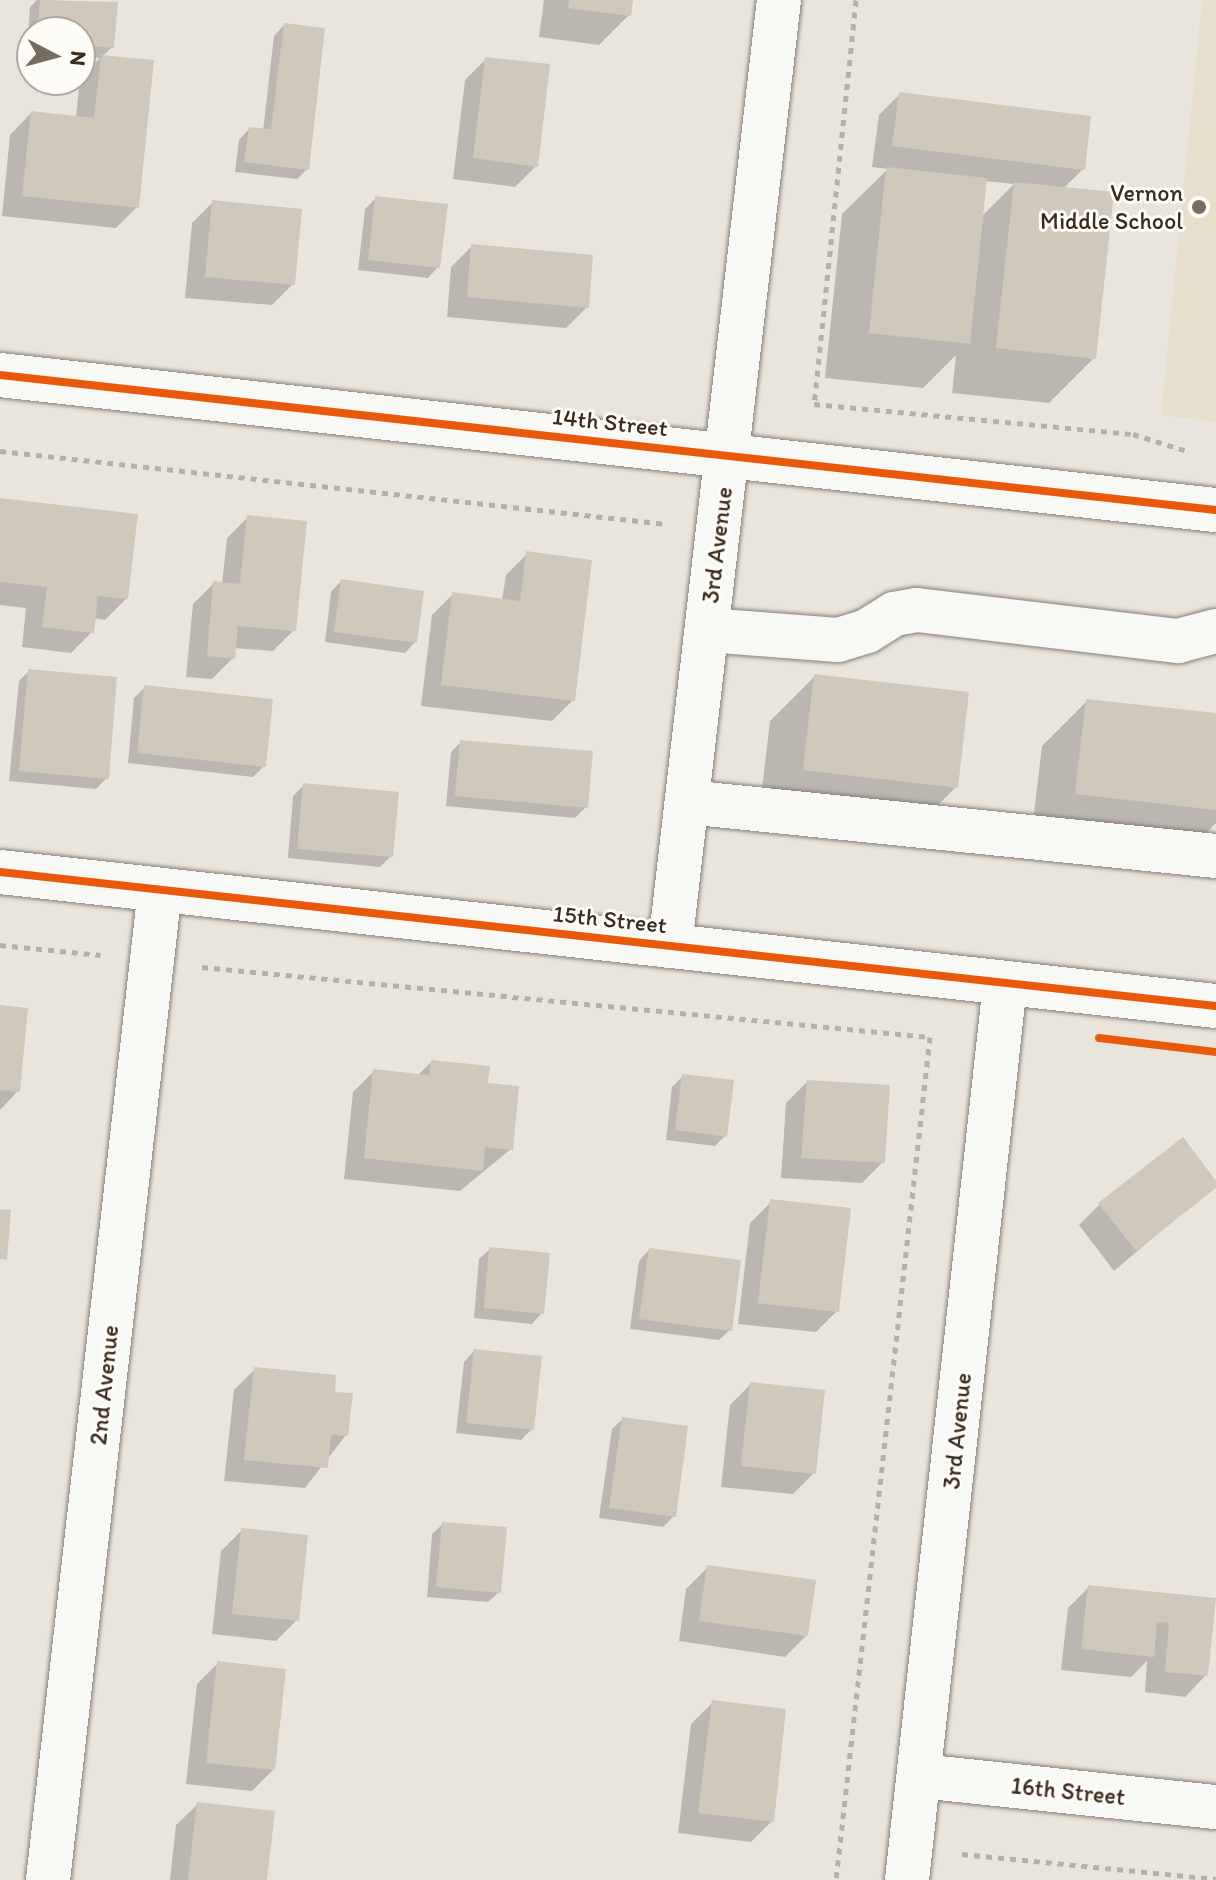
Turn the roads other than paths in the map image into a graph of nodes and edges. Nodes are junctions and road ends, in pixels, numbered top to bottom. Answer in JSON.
{"nodes":[{"id":1,"x":779,"y":0,"type":"edge"},
{"id":2,"x":0,"y":375,"type":"edge"},
{"id":3,"x":728,"y":454,"type":"junction"},
{"id":4,"x":1216,"y":510,"type":"edge"},
{"id":5,"x":707,"y":630,"type":"junction"},
{"id":6,"x":1216,"y":631,"type":"edge"},
{"id":7,"x":687,"y":802,"type":"junction"},
{"id":8,"x":1216,"y":856,"type":"edge"},
{"id":9,"x":0,"y":872,"type":"edge"},
{"id":10,"x":160,"y":890,"type":"junction"},
{"id":11,"x":670,"y":946,"type":"junction"},
{"id":12,"x":1005,"y":983,"type":"junction"},
{"id":13,"x":1216,"y":1006,"type":"edge"},
{"id":14,"x":920,"y":1776,"type":"junction"},
{"id":15,"x":1216,"y":1807,"type":"edge"},
{"id":16,"x":909,"y":1864,"type":"edge"},
{"id":17,"x":48,"y":1880,"type":"edge"}],
"edges":[{"from":1,"to":3,"type":"street","name":"3rd Avenue"},
{"from":2,"to":3,"type":"street","name":"14th Street"},
{"from":3,"to":4,"type":"street","name":"14th Street"},
{"from":3,"to":5,"type":"street","name":"3rd Avenue"},
{"from":5,"to":6,"type":"street"},
{"from":5,"to":7,"type":"street","name":"3rd Avenue"},
{"from":7,"to":8,"type":"street"},
{"from":7,"to":11,"type":"street","name":"3rd Avenue"},
{"from":9,"to":10,"type":"street","name":"15th Street"},
{"from":10,"to":11,"type":"street","name":"15th Street"},
{"from":10,"to":17,"type":"street","name":"2nd Avenue"},
{"from":11,"to":12,"type":"street","name":"15th Street"},
{"from":12,"to":13,"type":"street","name":"15th Street"},
{"from":12,"to":14,"type":"street","name":"3rd Avenue"},
{"from":14,"to":15,"type":"street","name":"16th Street"},
{"from":14,"to":16,"type":"street","name":"3rd Avenue"}]}
